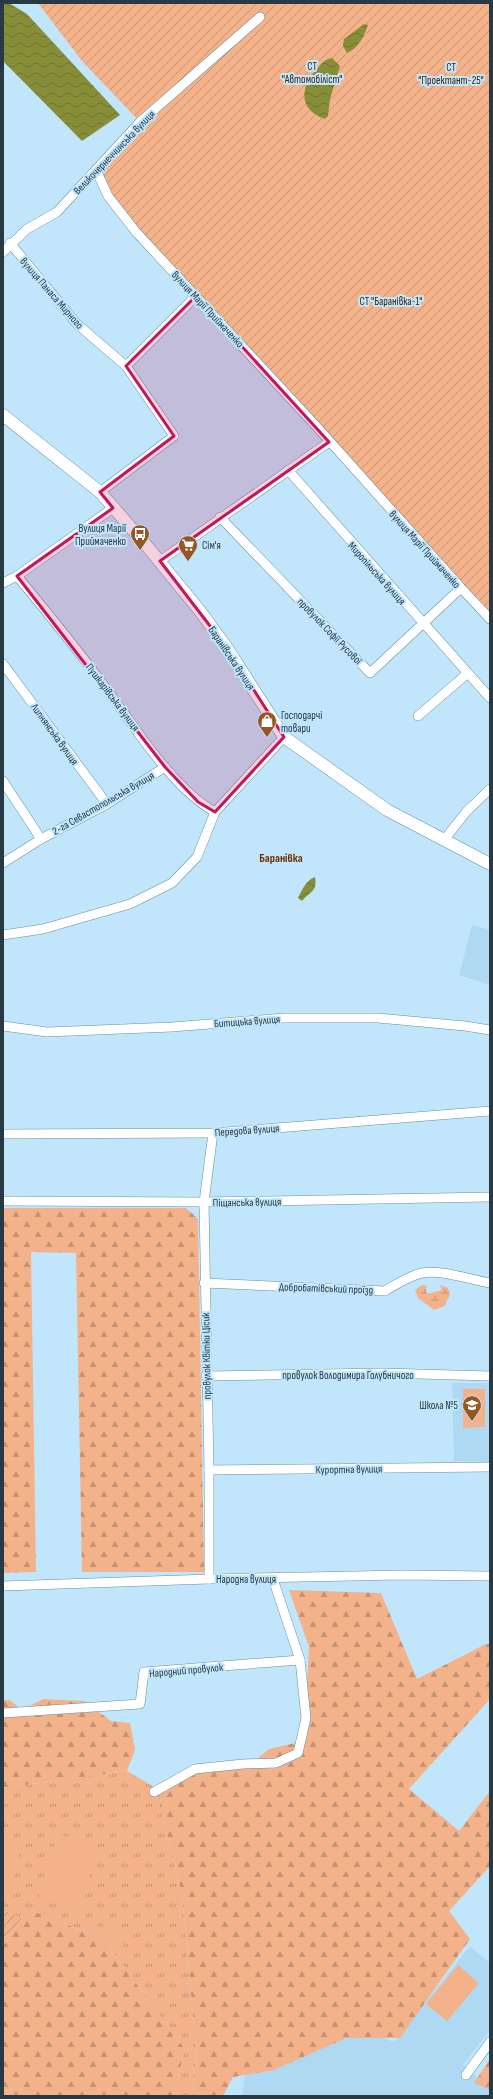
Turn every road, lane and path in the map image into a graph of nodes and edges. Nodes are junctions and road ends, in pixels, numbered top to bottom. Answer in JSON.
{"nodes":[{"id":1,"x":260,"y":17,"type":"dead end"},
{"id":2,"x":96,"y":170,"type":"junction"},
{"id":3,"x":10,"y":243,"type":"junction"},
{"id":4,"x":3,"y":252,"type":"edge"},
{"id":5,"x":196,"y":296,"type":"junction"},
{"id":6,"x":126,"y":366,"type":"junction"},
{"id":7,"x":3,"y":415,"type":"edge"},
{"id":8,"x":329,"y":442,"type":"junction"},
{"id":9,"x":288,"y":470,"type":"junction"},
{"id":10,"x":100,"y":492,"type":"junction"},
{"id":11,"x":113,"y":508,"type":"junction"},
{"id":12,"x":220,"y":517,"type":"junction"},
{"id":13,"x":160,"y":561,"type":"junction"},
{"id":14,"x":17,"y":576,"type":"junction"},
{"id":15,"x":3,"y":582,"type":"edge"},
{"id":16,"x":461,"y":588,"type":"junction"},
{"id":17,"x":490,"y":618,"type":"edge"},
{"id":18,"x":422,"y":623,"type":"junction"},
{"id":19,"x":3,"y":664,"type":"edge"},
{"id":20,"x":468,"y":673,"type":"junction"},
{"id":21,"x":490,"y":698,"type":"edge"},
{"id":22,"x":418,"y":716,"type":"dead end"},
{"id":23,"x":284,"y":737,"type":"junction"},
{"id":24,"x":165,"y":767,"type":"junction"},
{"id":25,"x":3,"y":781,"type":"edge"},
{"id":26,"x":490,"y":789,"type":"edge"},
{"id":27,"x":107,"y":804,"type":"junction"},
{"id":28,"x":215,"y":812,"type":"junction"},
{"id":29,"x":41,"y":839,"type":"junction"},
{"id":30,"x":444,"y":840,"type":"junction"},
{"id":31,"x":3,"y":863,"type":"edge"},
{"id":32,"x":490,"y":864,"type":"edge"},
{"id":33,"x":3,"y":935,"type":"edge"},
{"id":34,"x":3,"y":1026,"type":"edge"},
{"id":35,"x":490,"y":1030,"type":"edge"},
{"id":36,"x":490,"y":1111,"type":"edge"},
{"id":37,"x":213,"y":1133,"type":"junction"},
{"id":38,"x":3,"y":1134,"type":"edge"},
{"id":39,"x":490,"y":1197,"type":"edge"},
{"id":40,"x":3,"y":1201,"type":"edge"},
{"id":41,"x":204,"y":1202,"type":"junction"},
{"id":42,"x":204,"y":1283,"type":"junction"},
{"id":43,"x":490,"y":1283,"type":"edge"},
{"id":44,"x":206,"y":1376,"type":"junction"},
{"id":45,"x":490,"y":1376,"type":"edge"},
{"id":46,"x":490,"y":1467,"type":"edge"},
{"id":47,"x":209,"y":1470,"type":"junction"},
{"id":48,"x":490,"y":1576,"type":"edge"},
{"id":49,"x":209,"y":1579,"type":"junction"},
{"id":50,"x":273,"y":1579,"type":"junction"},
{"id":51,"x":3,"y":1586,"type":"edge"},
{"id":52,"x":300,"y":1660,"type":"junction"},
{"id":53,"x":3,"y":1713,"type":"edge"},
{"id":54,"x":154,"y":1792,"type":"dead end"},
{"id":55,"x":490,"y":2042,"type":"edge"},
{"id":56,"x":466,"y":2076,"type":"dead end"}],
"edges":[{"from":1,"to":2,"type":"street","name":"Великочернеччинська вулиця"},
{"from":2,"to":3,"type":"street","name":"Великочернеччинська вулиця"},
{"from":2,"to":5,"type":"street","name":"вулиця Марії Приймаченко"},
{"from":3,"to":4,"type":"street","name":"Великочернеччинська вулиця"},
{"from":3,"to":6,"type":"street","name":"вулиця Панаса Мирного"},
{"from":5,"to":6,"type":"street"},
{"from":5,"to":8,"type":"street","name":"вулиця Марії Приймаченко"},
{"from":6,"to":10,"type":"street","name":"вулиця Панаса Мирного"},
{"from":7,"to":10,"type":"main road","name":"Баранівська вулиця"},
{"from":8,"to":9,"type":"street"},
{"from":8,"to":16,"type":"street","name":"вулиця Марії Приймаченко"},
{"from":9,"to":12,"type":"street"},
{"from":9,"to":18,"type":"street","name":"Миропільська вулиця"},
{"from":10,"to":11,"type":"main road","name":"Баранівська вулиця"},
{"from":11,"to":13,"type":"main road","name":"Баранівська вулиця"},
{"from":11,"to":14,"type":"street"},
{"from":12,"to":13,"type":"street"},
{"from":12,"to":18,"type":"street","name":"провулок Софії Русової"},
{"from":13,"to":23,"type":"main road","name":"Баранівська вулиця"},
{"from":14,"to":15,"type":"street"},
{"from":14,"to":24,"type":"street","name":"Пушкарівська вулиця"},
{"from":16,"to":17,"type":"street","name":"вулиця Марії Приймаченко"},
{"from":16,"to":18,"type":"street","name":"провулок Софії Русової"},
{"from":18,"to":20,"type":"street","name":"Миропільська вулиця"},
{"from":19,"to":27,"type":"street","name":"Липнянська вулиця"},
{"from":20,"to":21,"type":"street","name":"Миропільська вулиця"},
{"from":20,"to":22,"type":"street"},
{"from":23,"to":28,"type":"street"},
{"from":23,"to":30,"type":"main road","name":"Баранівська вулиця"},
{"from":24,"to":27,"type":"street","name":"2-га Севастопольська вулиця"},
{"from":24,"to":28,"type":"street","name":"Пушкарівська вулиця"},
{"from":25,"to":29,"type":"street","name":"2-га Севастопольська вулиця"},
{"from":26,"to":30,"type":"street"},
{"from":27,"to":29,"type":"street","name":"2-га Севастопольська вулиця"},
{"from":28,"to":33,"type":"street"},
{"from":29,"to":31,"type":"street","name":"2-га Севастопольська вулиця"},
{"from":30,"to":32,"type":"main road","name":"Баранівська вулиця"},
{"from":34,"to":35,"type":"street","name":"Битицька вулиця"},
{"from":36,"to":37,"type":"street","name":"Передова вулиця"},
{"from":37,"to":38,"type":"street","name":"Передова вулиця"},
{"from":37,"to":41,"type":"street","name":"провулок Квітки Цісик"},
{"from":39,"to":41,"type":"street","name":"Піщанська вулиця"},
{"from":40,"to":41,"type":"street","name":"Піщанська вулиця"},
{"from":41,"to":42,"type":"street","name":"провулок Квітки Цісик"},
{"from":42,"to":43,"type":"street","name":"Добробатівський проїзд"},
{"from":42,"to":44,"type":"street","name":"провулок Квітки Цісик"},
{"from":44,"to":45,"type":"street","name":"провулок Володимира Голубничого"},
{"from":44,"to":47,"type":"street","name":"провулок Квітки Цісик"},
{"from":46,"to":47,"type":"street","name":"Курортна вулиця"},
{"from":47,"to":49,"type":"street","name":"провулок Квітки Цісик"},
{"from":48,"to":50,"type":"street","name":"Народна вулиця"},
{"from":49,"to":50,"type":"street","name":"Народна вулиця"},
{"from":49,"to":51,"type":"street","name":"Народна вулиця"},
{"from":50,"to":52,"type":"street"},
{"from":52,"to":53,"type":"street","name":"Народний провулок"},
{"from":52,"to":54,"type":"street"},
{"from":55,"to":56,"type":"street"}]}
